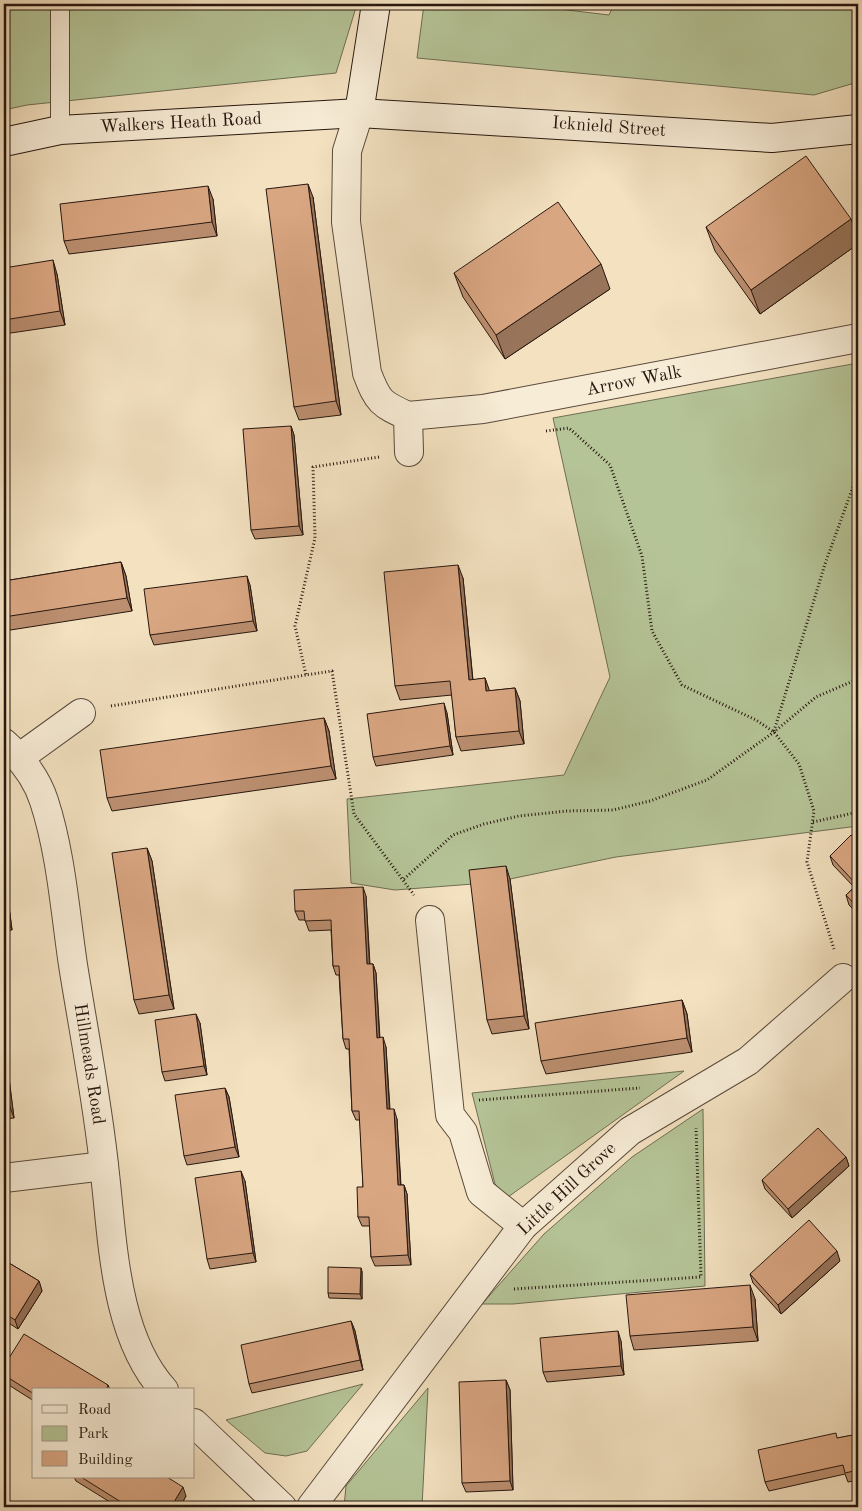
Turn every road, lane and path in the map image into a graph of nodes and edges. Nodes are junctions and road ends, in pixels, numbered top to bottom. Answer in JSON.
{"nodes":[{"id":1,"x":60,"y":4,"type":"edge"},
{"id":2,"x":376,"y":4,"type":"edge"},
{"id":3,"x":359,"y":113,"type":"junction"},
{"id":4,"x":858,"y":129,"type":"edge"},
{"id":5,"x":60,"y":130,"type":"junction"},
{"id":6,"x":4,"y":142,"type":"edge"},
{"id":7,"x":858,"y":338,"type":"edge"},
{"id":8,"x":408,"y":416,"type":"junction"},
{"id":9,"x":541,"y":432,"type":"dead end"},
{"id":10,"x":409,"y":452,"type":"joint"},
{"id":11,"x":858,"y":473,"type":"edge"},
{"id":12,"x":306,"y":675,"type":"junction"},
{"id":13,"x":858,"y":679,"type":"edge"},
{"id":14,"x":81,"y":712,"type":"joint"},
{"id":15,"x":774,"y":732,"type":"junction"},
{"id":16,"x":12,"y":750,"type":"edge"},
{"id":17,"x":858,"y":812,"type":"edge"},
{"id":18,"x":813,"y":822,"type":"junction"},
{"id":19,"x":404,"y":879,"type":"junction"},
{"id":20,"x":430,"y":920,"type":"joint"},
{"id":21,"x":843,"y":978,"type":"joint"},
{"id":22,"x":104,"y":1166,"type":"junction"},
{"id":23,"x":4,"y":1178,"type":"edge"},
{"id":24,"x":523,"y":1226,"type":"junction"},
{"id":25,"x":162,"y":1388,"type":"edge"},
{"id":26,"x":195,"y":1424,"type":"edge"},
{"id":27,"x":530,"y":1506,"type":"edge"},
{"id":28,"x":282,"y":1507,"type":"edge"},
{"id":29,"x":311,"y":1507,"type":"edge"},
{"id":30,"x":652,"y":1507,"type":"edge"}],
"edges":[{"from":1,"to":5,"type":"lane"},
{"from":2,"to":3,"type":"street","name":"Arrow Walk"},
{"from":3,"to":4,"type":"street","name":"Icknield Street"},
{"from":3,"to":5,"type":"street","name":"Walkers Heath Road"},
{"from":3,"to":8,"type":"street","name":"Arrow Walk"},
{"from":5,"to":6,"type":"street","name":"Walkers Heath Road"},
{"from":7,"to":8,"type":"street","name":"Arrow Walk"},
{"from":8,"to":10,"type":"street"},
{"from":9,"to":15,"type":"path"},
{"from":10,"to":12,"type":"path"},
{"from":11,"to":15,"type":"path"},
{"from":12,"to":14,"type":"path"},
{"from":12,"to":19,"type":"path"},
{"from":13,"to":15,"type":"path"},
{"from":14,"to":16,"type":"street"},
{"from":15,"to":18,"type":"path"},
{"from":15,"to":19,"type":"path"},
{"from":16,"to":22,"type":"street","name":"Hillmeads Road"},
{"from":17,"to":18,"type":"path"},
{"from":18,"to":21,"type":"path"},
{"from":19,"to":20,"type":"path"},
{"from":20,"to":24,"type":"street"},
{"from":21,"to":24,"type":"street","name":"Little Hill Grove"},
{"from":22,"to":23,"type":"street"},
{"from":22,"to":25,"type":"street","name":"Hillmeads Road"},
{"from":24,"to":29,"type":"street","name":"Little Hill Grove"},
{"from":26,"to":28,"type":"street"},
{"from":27,"to":30,"type":"path"}]}
